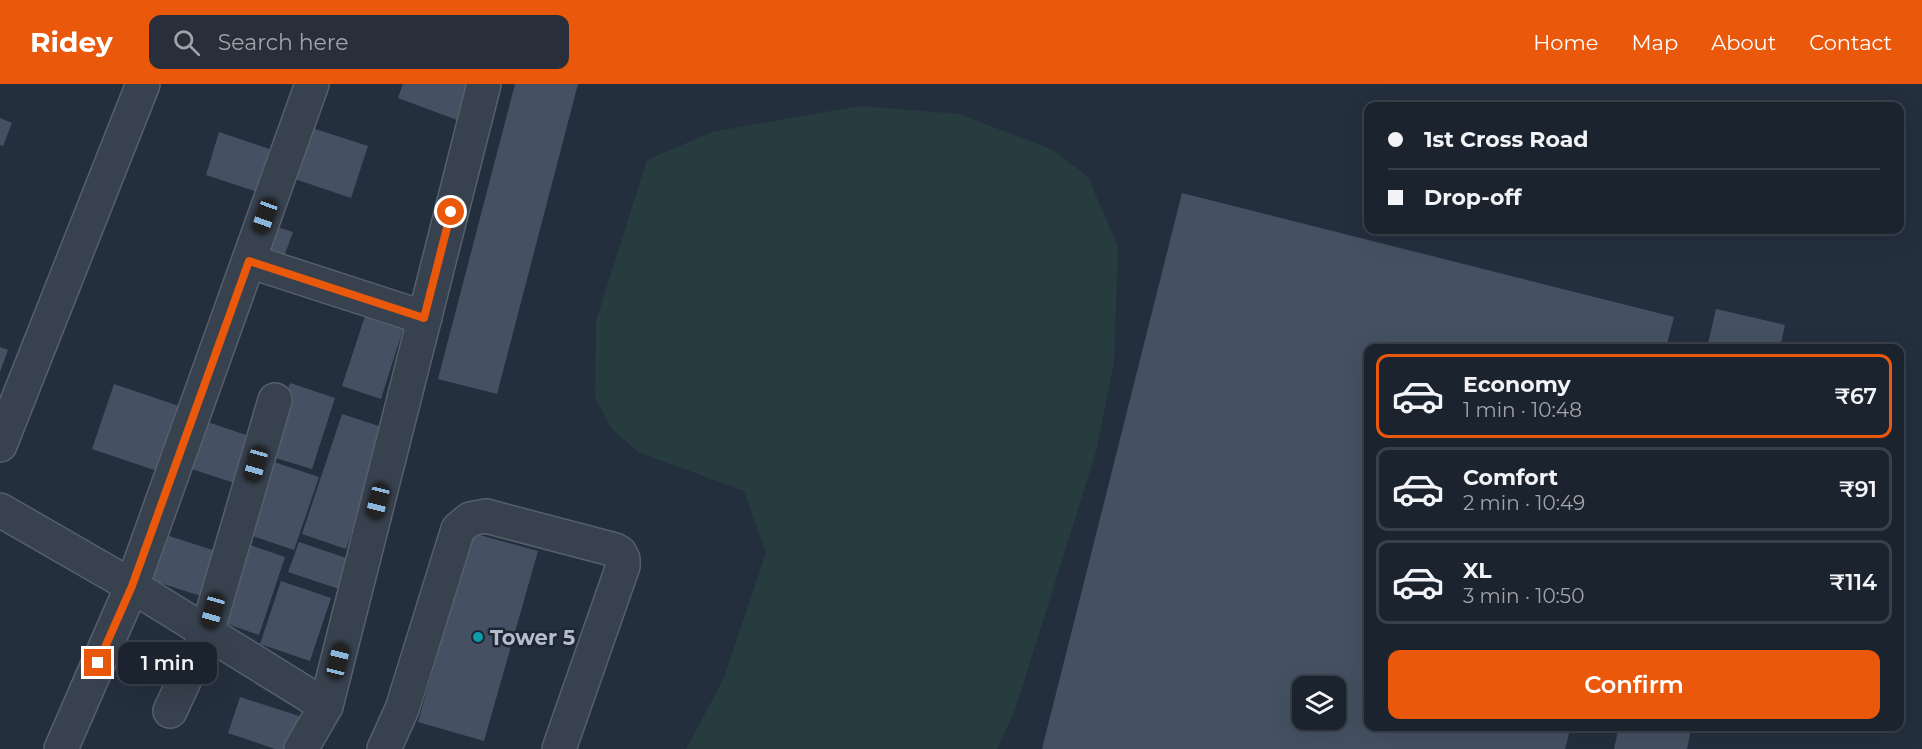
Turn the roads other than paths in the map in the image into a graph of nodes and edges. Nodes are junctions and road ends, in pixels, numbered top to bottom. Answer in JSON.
{"nodes":[{"id":1,"x":143,"y":84,"type":"edge"},
{"id":2,"x":312,"y":84,"type":"edge"},
{"id":3,"x":484,"y":84,"type":"edge"},
{"id":4,"x":249,"y":261,"type":"junction"},
{"id":5,"x":424,"y":318,"type":"junction"},
{"id":6,"x":275,"y":400,"type":"dead end"},
{"id":7,"x":0,"y":445,"type":"edge"},
{"id":8,"x":0,"y":510,"type":"edge"},
{"id":9,"x":132,"y":586,"type":"junction"},
{"id":10,"x":207,"y":632,"type":"junction"},
{"id":11,"x":326,"y":706,"type":"junction"},
{"id":12,"x":170,"y":711,"type":"dead end"},
{"id":13,"x":61,"y":749,"type":"edge"},
{"id":14,"x":302,"y":749,"type":"edge"},
{"id":15,"x":384,"y":749,"type":"edge"},
{"id":16,"x":559,"y":749,"type":"edge"}],
"edges":[{"from":1,"to":7,"type":"street"},
{"from":2,"to":4,"type":"street"},
{"from":3,"to":5,"type":"street"},
{"from":4,"to":5,"type":"street"},
{"from":4,"to":9,"type":"street"},
{"from":5,"to":11,"type":"street"},
{"from":6,"to":10,"type":"street"},
{"from":8,"to":9,"type":"street"},
{"from":9,"to":10,"type":"street"},
{"from":9,"to":13,"type":"street"},
{"from":10,"to":11,"type":"street"},
{"from":10,"to":12,"type":"street"},
{"from":11,"to":14,"type":"street"},
{"from":15,"to":16,"type":"street"}]}
